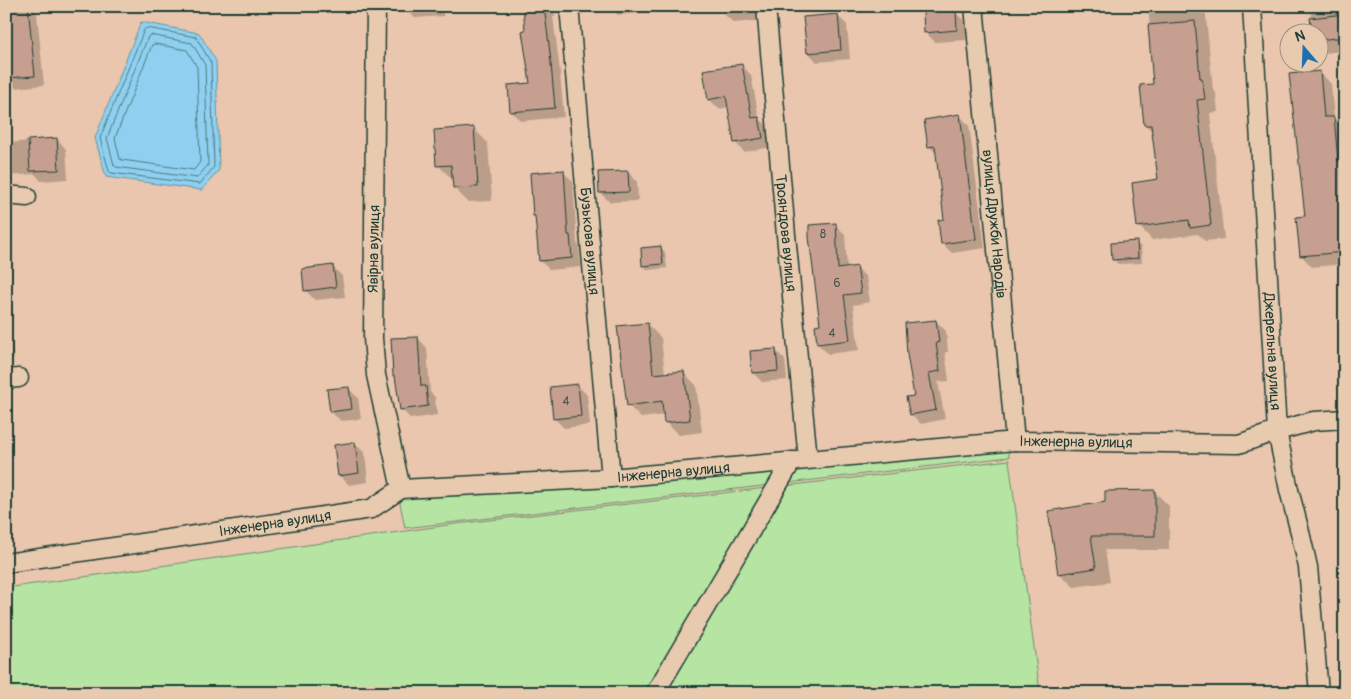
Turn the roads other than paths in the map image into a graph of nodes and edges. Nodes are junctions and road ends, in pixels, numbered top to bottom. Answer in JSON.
{"nodes":[{"id":1,"x":376,"y":6,"type":"edge"},
{"id":2,"x":568,"y":6,"type":"edge"},
{"id":3,"x":766,"y":6,"type":"edge"},
{"id":4,"x":974,"y":6,"type":"edge"},
{"id":5,"x":1252,"y":6,"type":"edge"},
{"id":6,"x":6,"y":195,"type":"edge"},
{"id":7,"x":27,"y":197,"type":"dead end"},
{"id":8,"x":1345,"y":418,"type":"edge"},
{"id":9,"x":1277,"y":431,"type":"junction"},
{"id":10,"x":1015,"y":441,"type":"junction"},
{"id":11,"x":800,"y":460,"type":"junction"},
{"id":12,"x":611,"y":478,"type":"junction"},
{"id":13,"x":400,"y":489,"type":"junction"},
{"id":14,"x":6,"y":563,"type":"edge"},
{"id":15,"x":655,"y":693,"type":"edge"},
{"id":16,"x":1319,"y":693,"type":"edge"}],
"edges":[{"from":1,"to":13,"type":"street","name":"Явірна вулиця"},
{"from":2,"to":12,"type":"street","name":"Бузькова вулиця"},
{"from":3,"to":11,"type":"street","name":"Трояндова вулиця"},
{"from":4,"to":10,"type":"street","name":"вулиця Дружби Народів"},
{"from":5,"to":9,"type":"street","name":"Джерельна вулиця"},
{"from":6,"to":7,"type":"street"},
{"from":8,"to":9,"type":"street","name":"Інженерна вулиця"},
{"from":9,"to":10,"type":"street","name":"Інженерна вулиця"},
{"from":9,"to":16,"type":"street","name":"Джерельна вулиця"},
{"from":10,"to":11,"type":"street","name":"Інженерна вулиця"},
{"from":11,"to":12,"type":"street","name":"Інженерна вулиця"},
{"from":11,"to":15,"type":"street"},
{"from":12,"to":13,"type":"street","name":"Інженерна вулиця"},
{"from":13,"to":14,"type":"street","name":"Інженерна вулиця"}]}
